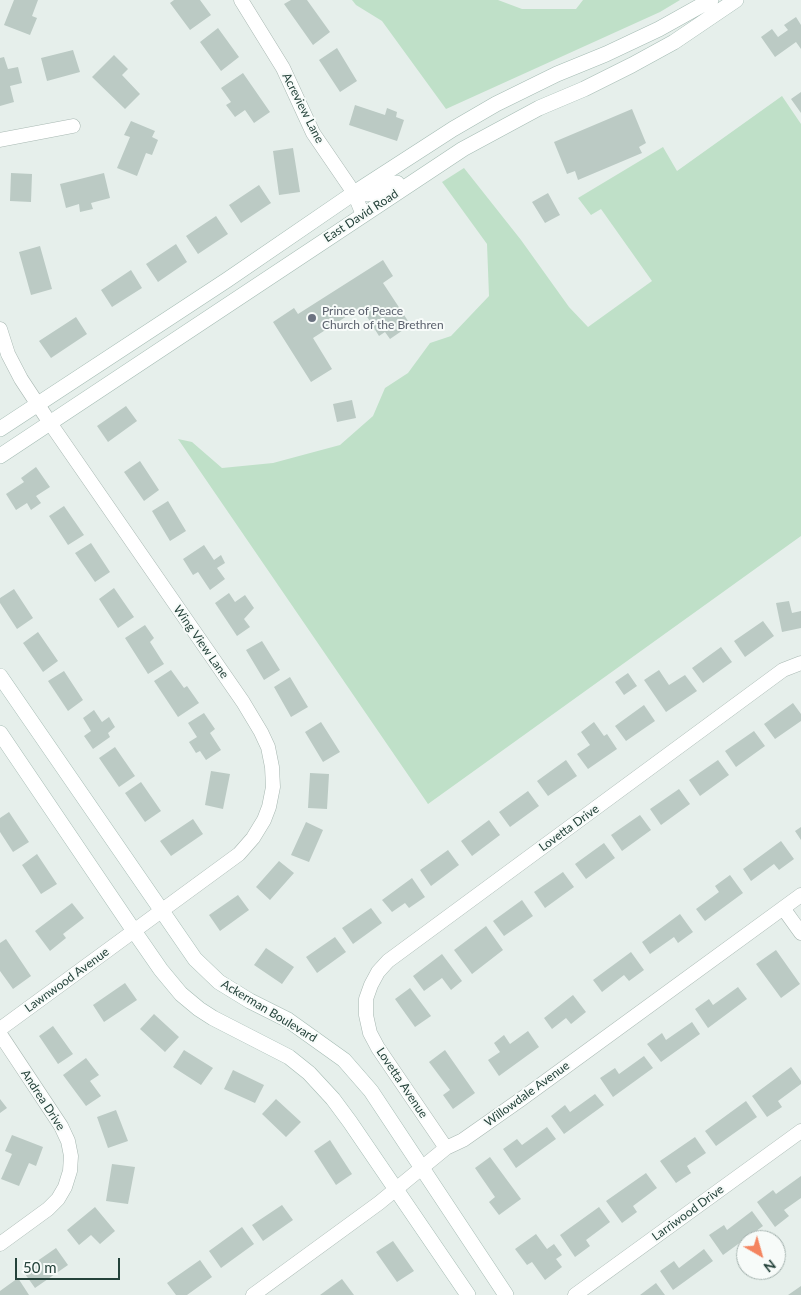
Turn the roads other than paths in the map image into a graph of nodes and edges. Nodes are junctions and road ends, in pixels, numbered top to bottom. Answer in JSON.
{"nodes":[{"id":1,"x":241,"y":0,"type":"edge"},
{"id":2,"x":711,"y":0,"type":"edge"},
{"id":3,"x":736,"y":0,"type":"edge"},
{"id":4,"x":73,"y":126,"type":"dead end"},
{"id":5,"x":0,"y":140,"type":"edge"},
{"id":6,"x":446,"y":160,"type":"junction"},
{"id":7,"x":354,"y":193,"type":"junction"},
{"id":8,"x":363,"y":216,"type":"junction"},
{"id":9,"x":0,"y":329,"type":"edge"},
{"id":10,"x":38,"y":404,"type":"junction"},
{"id":11,"x":50,"y":423,"type":"junction"},
{"id":12,"x":0,"y":429,"type":"edge"},
{"id":13,"x":0,"y":456,"type":"edge"},
{"id":14,"x":801,"y":663,"type":"edge"},
{"id":15,"x":0,"y":676,"type":"edge"},
{"id":16,"x":0,"y":733,"type":"edge"},
{"id":17,"x":801,"y":894,"type":"edge"},
{"id":18,"x":783,"y":908,"type":"junction"},
{"id":19,"x":161,"y":911,"type":"junction"},
{"id":20,"x":134,"y":931,"type":"junction"},
{"id":21,"x":801,"y":933,"type":"edge"},
{"id":22,"x":366,"y":1016,"type":"joint"},
{"id":23,"x":0,"y":1029,"type":"edge"},
{"id":24,"x":0,"y":1034,"type":"edge"},
{"id":25,"x":801,"y":1131,"type":"edge"},
{"id":26,"x":446,"y":1148,"type":"junction"},
{"id":27,"x":422,"y":1168,"type":"junction"},
{"id":28,"x":396,"y":1190,"type":"junction"},
{"id":29,"x":0,"y":1244,"type":"edge"},
{"id":30,"x":254,"y":1295,"type":"edge"},
{"id":31,"x":468,"y":1295,"type":"edge"},
{"id":32,"x":506,"y":1295,"type":"edge"},
{"id":33,"x":575,"y":1295,"type":"edge"}],
"edges":[{"from":1,"to":7,"type":"street","name":"Acreview Lane"},
{"from":2,"to":7,"type":"street","name":"East David Road"},
{"from":3,"to":6,"type":"street","name":"East David Road"},
{"from":4,"to":5,"type":"street"},
{"from":6,"to":7,"type":"street"},
{"from":6,"to":8,"type":"street","name":"East David Road"},
{"from":7,"to":8,"type":"street","name":"Acreview Lane"},
{"from":7,"to":10,"type":"street","name":"East David Road"},
{"from":8,"to":11,"type":"street","name":"East David Road"},
{"from":9,"to":10,"type":"street","name":"Wing View Lane"},
{"from":10,"to":11,"type":"street","name":"Wing View Lane"},
{"from":10,"to":12,"type":"street","name":"East David Road"},
{"from":11,"to":13,"type":"street","name":"East David Road"},
{"from":11,"to":19,"type":"street","name":"Wing View Lane"},
{"from":14,"to":22,"type":"street","name":"Lovetta Drive"},
{"from":15,"to":19,"type":"street","name":"Ackerman Boulevard"},
{"from":16,"to":20,"type":"street"},
{"from":17,"to":18,"type":"street","name":"Willowdale Avenue"},
{"from":18,"to":21,"type":"street"},
{"from":18,"to":26,"type":"street","name":"Willowdale Avenue"},
{"from":19,"to":20,"type":"street","name":"Wing View Lane"},
{"from":19,"to":27,"type":"street","name":"Ackerman Boulevard"},
{"from":20,"to":23,"type":"street","name":"Lawnwood Avenue"},
{"from":20,"to":28,"type":"street"},
{"from":22,"to":26,"type":"street","name":"Lovetta Avenue"},
{"from":24,"to":29,"type":"street","name":"Andrea Drive"},
{"from":25,"to":33,"type":"street","name":"Larriwood Drive"},
{"from":26,"to":27,"type":"street","name":"Willowdale Avenue"},
{"from":27,"to":28,"type":"street","name":"Willowdale Avenue"},
{"from":27,"to":32,"type":"street","name":"Ackerman Boulevard"},
{"from":28,"to":30,"type":"street","name":"Willowdale Avenue"},
{"from":28,"to":31,"type":"street"}]}
